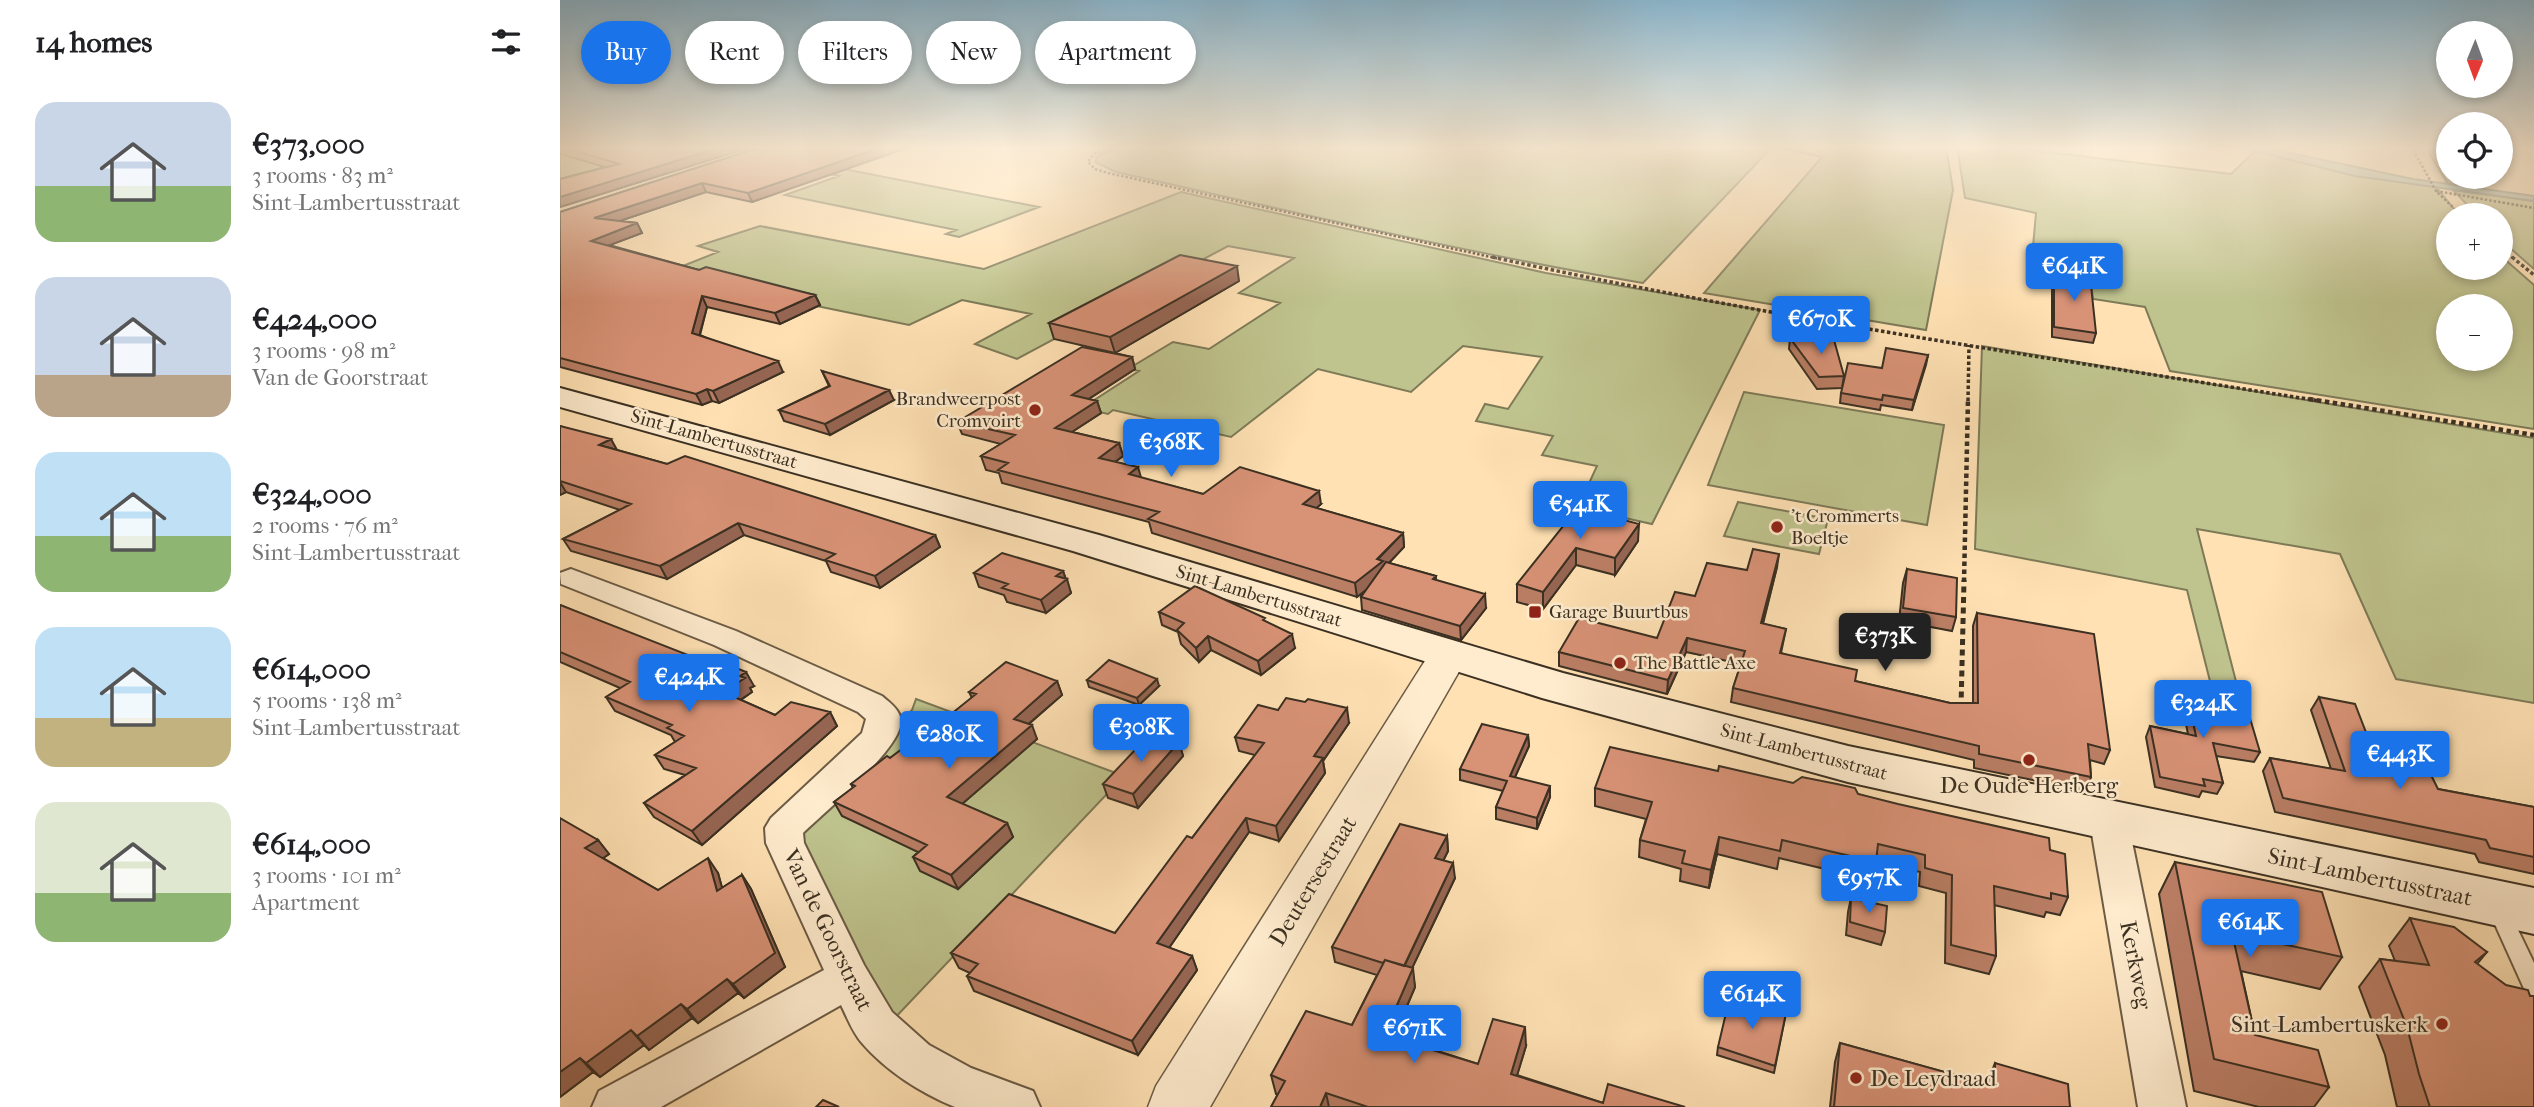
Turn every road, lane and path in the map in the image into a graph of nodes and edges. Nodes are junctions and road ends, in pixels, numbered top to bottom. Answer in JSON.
{"nodes":[{"id":1,"x":1221,"y":198,"type":"edge"},
{"id":2,"x":2474,"y":198,"type":"edge"},
{"id":3,"x":2534,"y":208,"type":"edge"},
{"id":4,"x":2513,"y":258,"type":"edge"},
{"id":5,"x":2534,"y":275,"type":"edge"},
{"id":6,"x":1969,"y":345,"type":"junction"},
{"id":7,"x":565,"y":402,"type":"edge"},
{"id":8,"x":2534,"y":435,"type":"edge"},
{"id":9,"x":571,"y":578,"type":"dead end"},
{"id":10,"x":1449,"y":654,"type":"junction"},
{"id":11,"x":1961,"y":720,"type":"edge"},
{"id":12,"x":2109,"y":822,"type":"junction"},
{"id":13,"x":2515,"y":907,"type":"edge"},
{"id":14,"x":849,"y":978,"type":"junction"},
{"id":15,"x":2534,"y":986,"type":"edge"},
{"id":16,"x":616,"y":1107,"type":"edge"},
{"id":17,"x":1016,"y":1107,"type":"edge"},
{"id":18,"x":1177,"y":1107,"type":"edge"},
{"id":19,"x":2162,"y":1107,"type":"edge"}],
"edges":[{"from":1,"to":6,"type":"path"},
{"from":2,"to":3,"type":"path"},
{"from":4,"to":5,"type":"path"},
{"from":6,"to":8,"type":"path"},
{"from":6,"to":11,"type":"path"},
{"from":7,"to":10,"type":"main road","name":"Sint-Lambertusstraat"},
{"from":9,"to":14,"type":"street","name":"Van de Goorstraat"},
{"from":10,"to":12,"type":"main road","name":"Sint-Lambertusstraat"},
{"from":10,"to":18,"type":"street","name":"Deutersestraat"},
{"from":12,"to":13,"type":"main road","name":"Sint-Lambertusstraat"},
{"from":12,"to":19,"type":"street","name":"Kerkweg"},
{"from":13,"to":15,"type":"lane"},
{"from":14,"to":16,"type":"street"},
{"from":14,"to":17,"type":"street","name":"Van de Goorstraat"}]}
